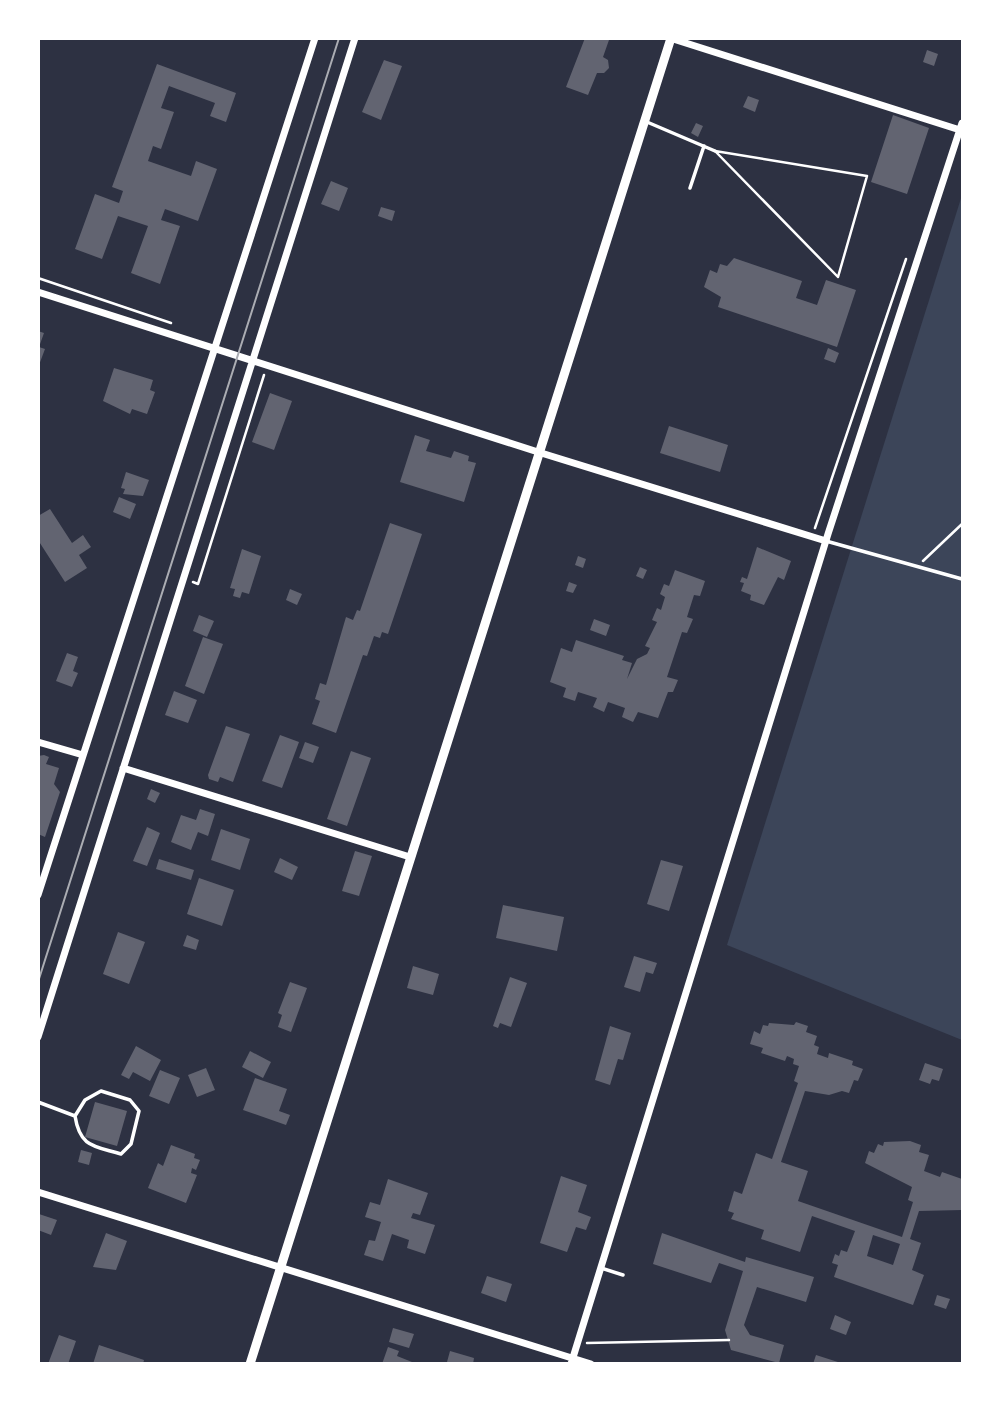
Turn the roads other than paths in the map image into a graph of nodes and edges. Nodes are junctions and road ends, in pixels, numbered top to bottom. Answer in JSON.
{"nodes":[{"id":1,"x":315,"y":38,"type":"edge"},
{"id":2,"x":355,"y":38,"type":"edge"},
{"id":3,"x":671,"y":39,"type":"edge"},
{"id":4,"x":645,"y":121,"type":"junction"},
{"id":5,"x":961,"y":126,"type":"edge"},
{"id":6,"x":704,"y":146,"type":"junction"},
{"id":7,"x":715,"y":151,"type":"road end"},
{"id":8,"x":690,"y":188,"type":"dead end"},
{"id":9,"x":38,"y":292,"type":"edge"},
{"id":10,"x":214,"y":349,"type":"junction"},
{"id":11,"x":252,"y":362,"type":"junction"},
{"id":12,"x":538,"y":452,"type":"junction"},
{"id":13,"x":826,"y":541,"type":"junction"},
{"id":14,"x":962,"y":579,"type":"edge"},
{"id":15,"x":38,"y":742,"type":"edge"},
{"id":16,"x":83,"y":755,"type":"junction"},
{"id":17,"x":123,"y":768,"type":"junction"},
{"id":18,"x":410,"y":857,"type":"junction"},
{"id":19,"x":38,"y":895,"type":"edge"},
{"id":20,"x":38,"y":1037,"type":"edge"},
{"id":21,"x":38,"y":1102,"type":"edge"},
{"id":22,"x":75,"y":1116,"type":"junction"},
{"id":23,"x":38,"y":1192,"type":"edge"},
{"id":24,"x":281,"y":1267,"type":"junction"},
{"id":25,"x":601,"y":1268,"type":"junction"},
{"id":26,"x":623,"y":1275,"type":"dead end"},
{"id":27,"x":573,"y":1358,"type":"edge"},
{"id":28,"x":250,"y":1363,"type":"edge"},
{"id":29,"x":591,"y":1363,"type":"edge"}],
"edges":[{"from":1,"to":10,"type":"street"},
{"from":2,"to":11,"type":"street"},
{"from":3,"to":4,"type":"street"},
{"from":3,"to":5,"type":"street"},
{"from":4,"to":6,"type":"lane"},
{"from":4,"to":12,"type":"street"},
{"from":5,"to":13,"type":"street"},
{"from":6,"to":7,"type":"lane"},
{"from":6,"to":8,"type":"lane"},
{"from":9,"to":10,"type":"street"},
{"from":10,"to":11,"type":"street"},
{"from":10,"to":16,"type":"street"},
{"from":11,"to":12,"type":"street"},
{"from":11,"to":17,"type":"street"},
{"from":12,"to":13,"type":"street"},
{"from":12,"to":18,"type":"street"},
{"from":13,"to":14,"type":"lane"},
{"from":13,"to":25,"type":"street"},
{"from":15,"to":16,"type":"street"},
{"from":16,"to":19,"type":"street"},
{"from":17,"to":18,"type":"street"},
{"from":17,"to":20,"type":"street"},
{"from":18,"to":24,"type":"street"},
{"from":21,"to":22,"type":"lane"},
{"from":22,"to":22,"type":"lane"},
{"from":23,"to":24,"type":"street"},
{"from":24,"to":27,"type":"street"},
{"from":24,"to":28,"type":"street"},
{"from":25,"to":26,"type":"lane"},
{"from":25,"to":27,"type":"street"},
{"from":27,"to":29,"type":"street"}]}
